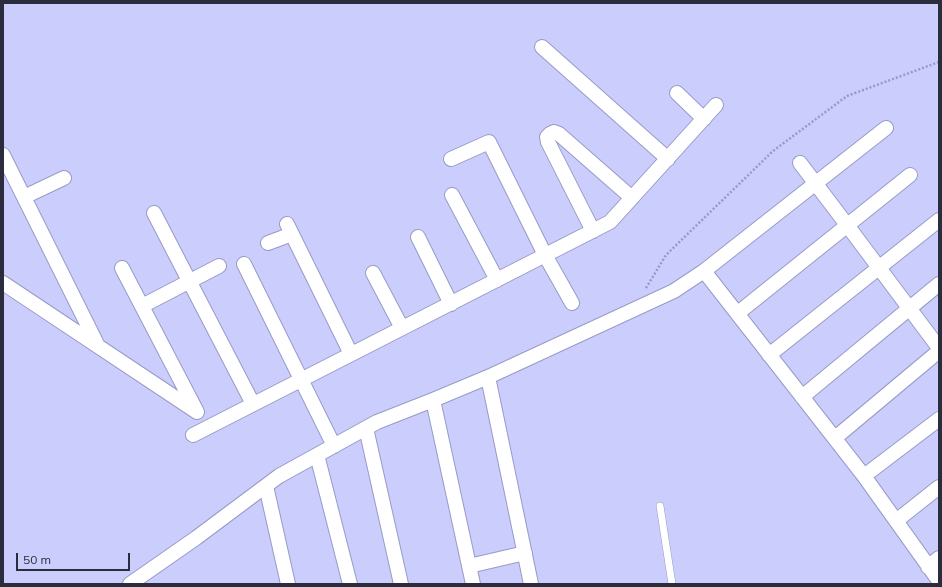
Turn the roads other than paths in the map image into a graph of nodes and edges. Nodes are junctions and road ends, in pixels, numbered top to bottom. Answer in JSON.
{"nodes":[{"id":1,"x":542,"y":47,"type":"dead end"},
{"id":2,"x":677,"y":93,"type":"dead end"},
{"id":3,"x":716,"y":105,"type":"dead end"},
{"id":4,"x":704,"y":118,"type":"junction"},
{"id":5,"x":886,"y":128,"type":"dead end"},
{"id":6,"x":3,"y":155,"type":"edge"},
{"id":7,"x":451,"y":159,"type":"dead end"},
{"id":8,"x":668,"y":159,"type":"junction"},
{"id":9,"x":800,"y":163,"type":"dead end"},
{"id":10,"x":910,"y":175,"type":"dead end"},
{"id":11,"x":64,"y":178,"type":"dead end"},
{"id":12,"x":815,"y":183,"type":"junction"},
{"id":13,"x":452,"y":194,"type":"dead end"},
{"id":14,"x":24,"y":197,"type":"junction"},
{"id":15,"x":632,"y":198,"type":"junction"},
{"id":16,"x":154,"y":212,"type":"dead end"},
{"id":17,"x":939,"y":220,"type":"edge"},
{"id":18,"x":848,"y":225,"type":"junction"},
{"id":19,"x":593,"y":231,"type":"junction"},
{"id":20,"x":418,"y":237,"type":"dead end"},
{"id":21,"x":268,"y":243,"type":"dead end"},
{"id":22,"x":545,"y":255,"type":"junction"},
{"id":23,"x":244,"y":264,"type":"dead end"},
{"id":24,"x":219,"y":266,"type":"dead end"},
{"id":25,"x":122,"y":268,"type":"dead end"},
{"id":26,"x":879,"y":268,"type":"junction"},
{"id":27,"x":704,"y":271,"type":"junction"},
{"id":28,"x":373,"y":273,"type":"dead end"},
{"id":29,"x":497,"y":280,"type":"junction"},
{"id":30,"x":190,"y":281,"type":"junction"},
{"id":31,"x":3,"y":284,"type":"edge"},
{"id":32,"x":939,"y":284,"type":"edge"},
{"id":33,"x":572,"y":303,"type":"dead end"},
{"id":34,"x":451,"y":304,"type":"junction"},
{"id":35,"x":142,"y":306,"type":"junction"},
{"id":36,"x":909,"y":309,"type":"junction"},
{"id":37,"x":738,"y":313,"type":"junction"},
{"id":38,"x":402,"y":328,"type":"junction"},
{"id":39,"x":98,"y":347,"type":"junction"},
{"id":40,"x":939,"y":348,"type":"edge"},
{"id":41,"x":939,"y":352,"type":"edge"},
{"id":42,"x":351,"y":354,"type":"junction"},
{"id":43,"x":769,"y":355,"type":"junction"},
{"id":44,"x":488,"y":377,"type":"junction"},
{"id":45,"x":302,"y":380,"type":"junction"},
{"id":46,"x":802,"y":396,"type":"junction"},
{"id":47,"x":433,"y":400,"type":"junction"},
{"id":48,"x":253,"y":404,"type":"junction"},
{"id":49,"x":198,"y":412,"type":"junction"},
{"id":50,"x":939,"y":419,"type":"edge"},
{"id":51,"x":206,"y":428,"type":"junction"},
{"id":52,"x":366,"y":428,"type":"junction"},
{"id":53,"x":193,"y":434,"type":"dead end"},
{"id":54,"x":835,"y":438,"type":"junction"},
{"id":55,"x":334,"y":446,"type":"junction"},
{"id":56,"x":317,"y":455,"type":"junction"},
{"id":57,"x":864,"y":476,"type":"junction"},
{"id":58,"x":266,"y":486,"type":"junction"},
{"id":59,"x":939,"y":487,"type":"edge"},
{"id":60,"x":660,"y":506,"type":"dead end"},
{"id":61,"x":896,"y":521,"type":"junction"},
{"id":62,"x":525,"y":553,"type":"junction"},
{"id":63,"x":939,"y":558,"type":"edge"},
{"id":64,"x":469,"y":566,"type":"junction"},
{"id":65,"x":928,"y":567,"type":"junction"},
{"id":66,"x":939,"y":581,"type":"edge"},
{"id":67,"x":137,"y":582,"type":"edge"},
{"id":68,"x":288,"y":584,"type":"edge"},
{"id":69,"x":350,"y":584,"type":"edge"},
{"id":70,"x":400,"y":584,"type":"edge"},
{"id":71,"x":473,"y":584,"type":"edge"},
{"id":72,"x":531,"y":584,"type":"edge"},
{"id":73,"x":672,"y":584,"type":"edge"}],
"edges":[{"from":1,"to":8,"type":"street"},
{"from":2,"to":4,"type":"street"},
{"from":3,"to":4,"type":"street"},
{"from":4,"to":8,"type":"street"},
{"from":5,"to":12,"type":"street"},
{"from":6,"to":14,"type":"street"},
{"from":7,"to":22,"type":"street"},
{"from":8,"to":15,"type":"street"},
{"from":9,"to":12,"type":"street"},
{"from":10,"to":18,"type":"street"},
{"from":11,"to":14,"type":"street"},
{"from":12,"to":18,"type":"street"},
{"from":12,"to":27,"type":"street"},
{"from":13,"to":29,"type":"street"},
{"from":14,"to":39,"type":"street"},
{"from":15,"to":19,"type":"street"},
{"from":15,"to":19,"type":"street"},
{"from":16,"to":30,"type":"street"},
{"from":17,"to":26,"type":"street"},
{"from":18,"to":26,"type":"street"},
{"from":18,"to":37,"type":"street"},
{"from":19,"to":22,"type":"street"},
{"from":20,"to":34,"type":"street"},
{"from":21,"to":42,"type":"street"},
{"from":22,"to":29,"type":"street"},
{"from":22,"to":33,"type":"street"},
{"from":23,"to":45,"type":"street"},
{"from":24,"to":30,"type":"street"},
{"from":25,"to":35,"type":"street"},
{"from":26,"to":36,"type":"street"},
{"from":26,"to":43,"type":"street"},
{"from":27,"to":37,"type":"street"},
{"from":27,"to":44,"type":"street"},
{"from":28,"to":38,"type":"street"},
{"from":29,"to":34,"type":"street"},
{"from":30,"to":35,"type":"street"},
{"from":30,"to":48,"type":"street"},
{"from":31,"to":39,"type":"street"},
{"from":32,"to":36,"type":"street"},
{"from":34,"to":38,"type":"street"},
{"from":35,"to":49,"type":"street"},
{"from":36,"to":40,"type":"street"},
{"from":36,"to":46,"type":"street"},
{"from":37,"to":43,"type":"street"},
{"from":38,"to":42,"type":"street"},
{"from":39,"to":49,"type":"street"},
{"from":41,"to":54,"type":"street"},
{"from":42,"to":45,"type":"street"},
{"from":43,"to":46,"type":"street"},
{"from":44,"to":47,"type":"street"},
{"from":44,"to":62,"type":"street"},
{"from":45,"to":48,"type":"street"},
{"from":45,"to":55,"type":"street"},
{"from":46,"to":54,"type":"street"},
{"from":47,"to":52,"type":"street"},
{"from":47,"to":64,"type":"street"},
{"from":48,"to":51,"type":"street"},
{"from":49,"to":51,"type":"street"},
{"from":50,"to":57,"type":"street"},
{"from":51,"to":53,"type":"street"},
{"from":52,"to":55,"type":"street"},
{"from":52,"to":70,"type":"street"},
{"from":54,"to":57,"type":"street"},
{"from":55,"to":56,"type":"street"},
{"from":56,"to":58,"type":"street"},
{"from":56,"to":69,"type":"street"},
{"from":57,"to":61,"type":"street"},
{"from":58,"to":67,"type":"street"},
{"from":58,"to":68,"type":"street"},
{"from":59,"to":61,"type":"street"},
{"from":60,"to":73,"type":"lane"},
{"from":61,"to":65,"type":"street"},
{"from":62,"to":64,"type":"street"},
{"from":62,"to":72,"type":"street"},
{"from":63,"to":65,"type":"street"},
{"from":64,"to":71,"type":"street"},
{"from":65,"to":66,"type":"street"}]}
